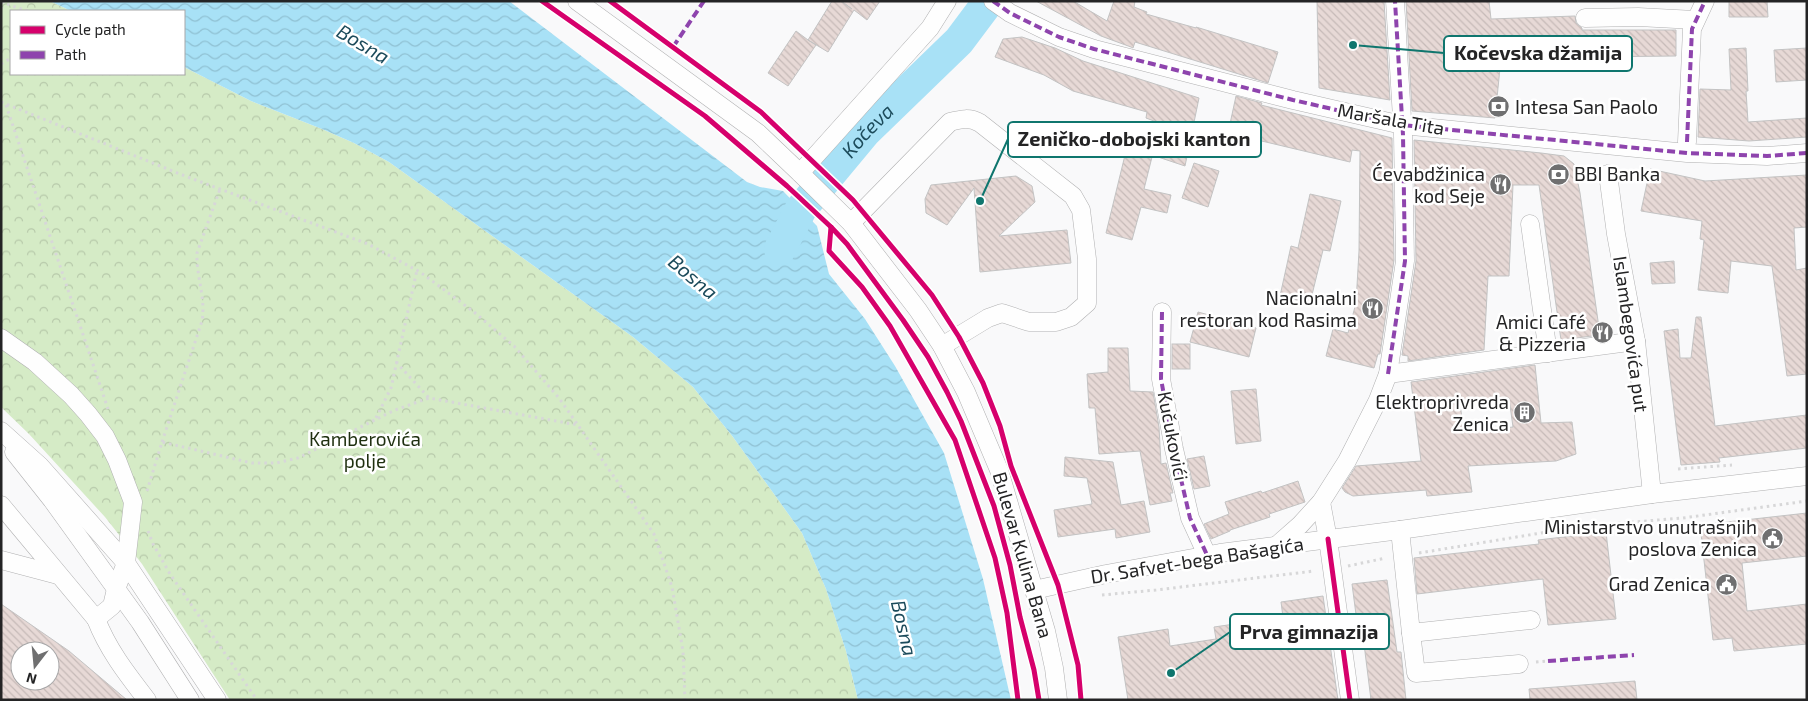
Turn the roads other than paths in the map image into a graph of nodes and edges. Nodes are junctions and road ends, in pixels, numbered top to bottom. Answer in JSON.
{"nodes":[{"id":1,"x":577,"y":1,"type":"edge"},
{"id":2,"x":947,"y":1,"type":"edge"},
{"id":3,"x":993,"y":1,"type":"edge"},
{"id":4,"x":1395,"y":1,"type":"edge"},
{"id":5,"x":1705,"y":1,"type":"edge"},
{"id":6,"x":1585,"y":18,"type":"dead end"},
{"id":7,"x":1695,"y":20,"type":"junction"},
{"id":8,"x":1402,"y":119,"type":"junction"},
{"id":9,"x":1687,"y":142,"type":"dead end"},
{"id":10,"x":1807,"y":153,"type":"edge"},
{"id":11,"x":800,"y":172,"type":"junction"},
{"id":12,"x":1608,"y":174,"type":"dead end"},
{"id":13,"x":847,"y":219,"type":"junction"},
{"id":14,"x":1530,"y":224,"type":"dead end"},
{"id":15,"x":1162,"y":312,"type":"dead end"},
{"id":16,"x":1,"y":338,"type":"edge"},
{"id":17,"x":1636,"y":341,"type":"junction"},
{"id":18,"x":942,"y":346,"type":"junction"},
{"id":19,"x":1548,"y":352,"type":"junction"},
{"id":20,"x":1388,"y":374,"type":"junction"},
{"id":21,"x":1,"y":431,"type":"edge"},
{"id":22,"x":1,"y":436,"type":"edge"},
{"id":23,"x":1807,"y":476,"type":"edge"},
{"id":24,"x":1652,"y":494,"type":"junction"},
{"id":25,"x":1321,"y":502,"type":"junction"},
{"id":26,"x":1,"y":505,"type":"edge"},
{"id":27,"x":1400,"y":530,"type":"junction"},
{"id":28,"x":1328,"y":539,"type":"junction"},
{"id":29,"x":1276,"y":546,"type":"junction"},
{"id":30,"x":1207,"y":555,"type":"junction"},
{"id":31,"x":1,"y":560,"type":"edge"},
{"id":32,"x":126,"y":562,"type":"junction"},
{"id":33,"x":58,"y":575,"type":"junction"},
{"id":34,"x":116,"y":589,"type":"junction"},
{"id":35,"x":1034,"y":590,"type":"junction"},
{"id":36,"x":96,"y":620,"type":"junction"},
{"id":37,"x":1531,"y":620,"type":"dead end"},
{"id":38,"x":1411,"y":633,"type":"junction"},
{"id":39,"x":1518,"y":664,"type":"dead end"},
{"id":40,"x":147,"y":700,"type":"edge"},
{"id":41,"x":190,"y":700,"type":"edge"},
{"id":42,"x":217,"y":700,"type":"edge"},
{"id":43,"x":1058,"y":700,"type":"edge"},
{"id":44,"x":1350,"y":700,"type":"edge"}],
"edges":[{"from":1,"to":11,"type":"street","name":"Bulevar Kulina Bana"},
{"from":2,"to":11,"type":"street"},
{"from":3,"to":8,"type":"street","name":"Maršala Tita"},
{"from":4,"to":8,"type":"street"},
{"from":5,"to":7,"type":"street"},
{"from":6,"to":7,"type":"street"},
{"from":7,"to":9,"type":"street"},
{"from":8,"to":10,"type":"street","name":"Maršala Tita"},
{"from":8,"to":20,"type":"street"},
{"from":11,"to":13,"type":"street","name":"Bulevar Kulina Bana"},
{"from":12,"to":17,"type":"street","name":"Islambegovića put"},
{"from":13,"to":18,"type":"street","name":"Bulevar Kulina Bana"},
{"from":13,"to":18,"type":"street"},
{"from":14,"to":19,"type":"street"},
{"from":15,"to":30,"type":"street","name":"Kučukovići"},
{"from":16,"to":32,"type":"street"},
{"from":17,"to":19,"type":"street"},
{"from":17,"to":24,"type":"street","name":"Islambegovića put"},
{"from":18,"to":35,"type":"street","name":"Bulevar Kulina Bana"},
{"from":19,"to":20,"type":"street"},
{"from":20,"to":25,"type":"street"},
{"from":21,"to":32,"type":"street"},
{"from":22,"to":34,"type":"street"},
{"from":23,"to":24,"type":"street","name":"Dr. Safvet-bega Bašagića"},
{"from":24,"to":27,"type":"street","name":"Dr. Safvet-bega Bašagića"},
{"from":25,"to":28,"type":"street"},
{"from":25,"to":29,"type":"street"},
{"from":26,"to":33,"type":"street"},
{"from":27,"to":28,"type":"street","name":"Dr. Safvet-bega Bašagića"},
{"from":27,"to":38,"type":"street"},
{"from":28,"to":29,"type":"street","name":"Dr. Safvet-bega Bašagića"},
{"from":28,"to":44,"type":"street"},
{"from":29,"to":30,"type":"street","name":"Dr. Safvet-bega Bašagića"},
{"from":30,"to":35,"type":"street","name":"Dr. Safvet-bega Bašagića"},
{"from":31,"to":33,"type":"street"},
{"from":32,"to":34,"type":"street"},
{"from":32,"to":42,"type":"street"},
{"from":33,"to":36,"type":"street"},
{"from":34,"to":36,"type":"street"},
{"from":34,"to":41,"type":"street"},
{"from":35,"to":43,"type":"street","name":"Bulevar Kulina Bana"},
{"from":36,"to":40,"type":"street"},
{"from":37,"to":38,"type":"street"},
{"from":38,"to":39,"type":"street"}]}
